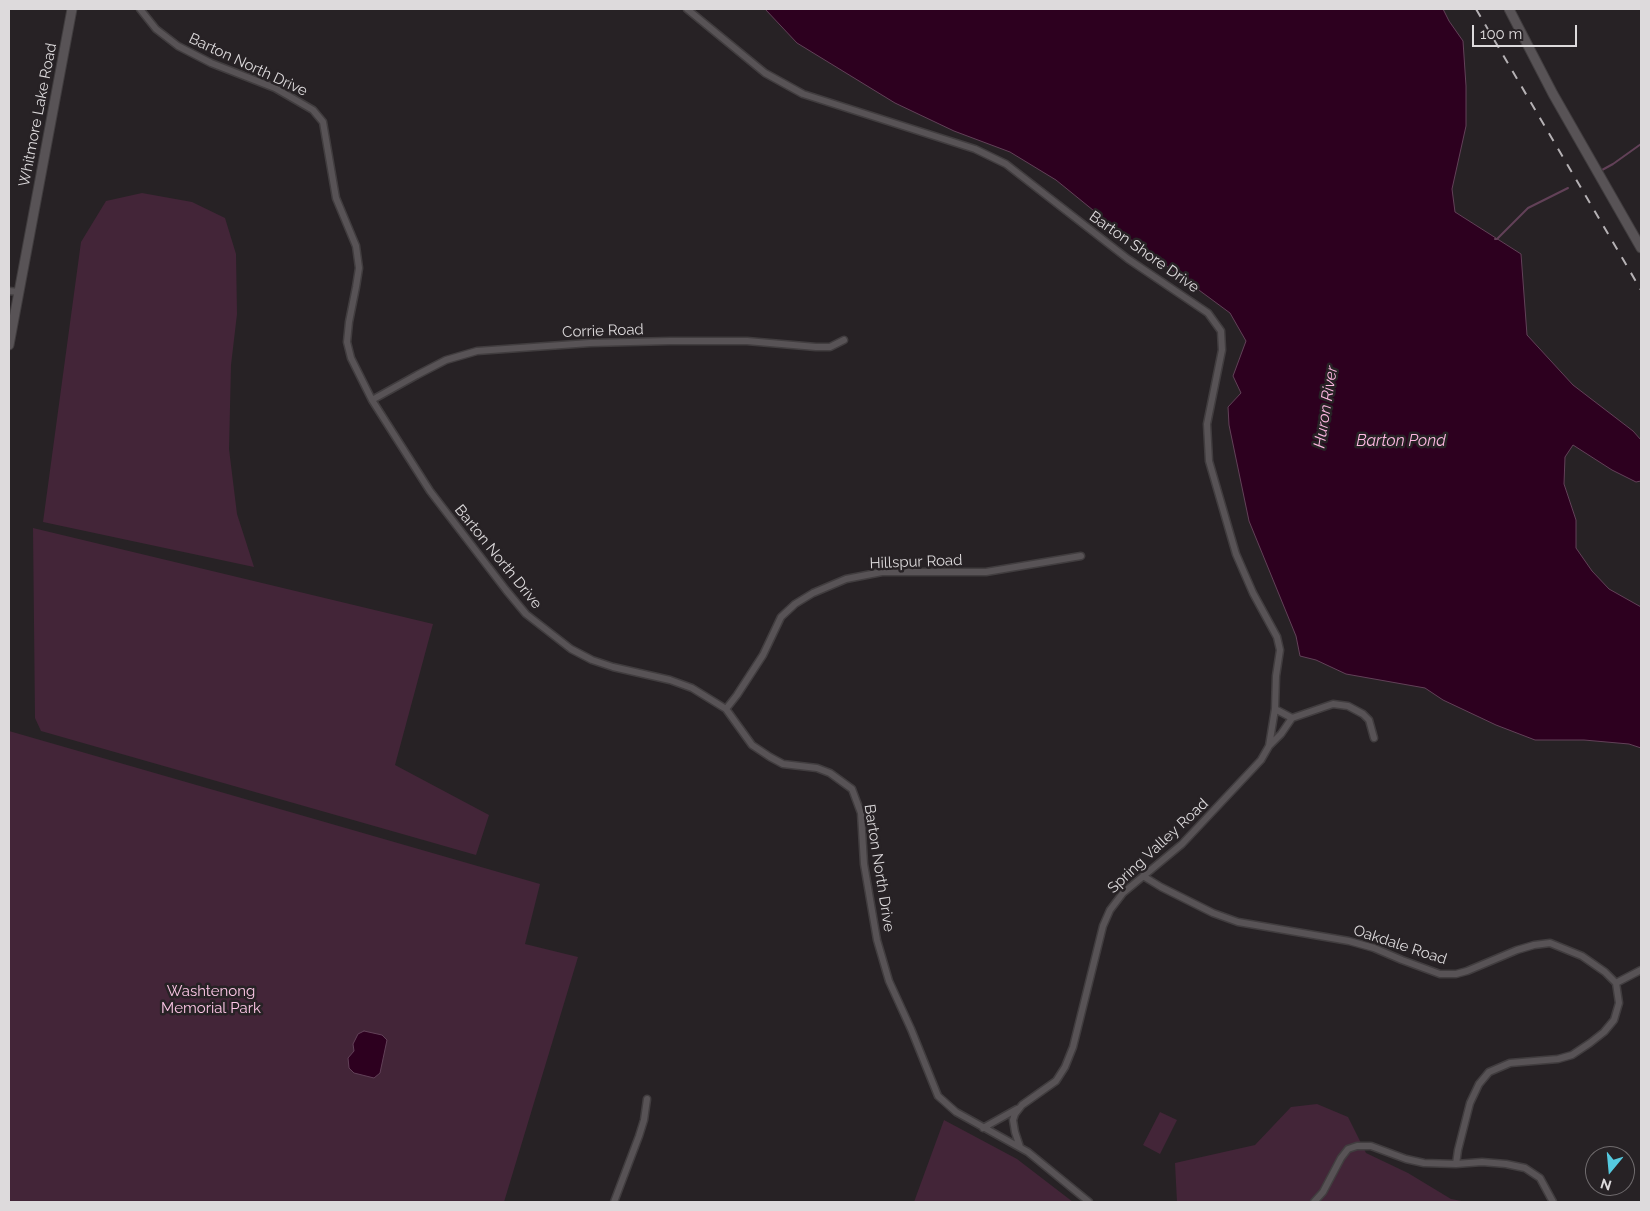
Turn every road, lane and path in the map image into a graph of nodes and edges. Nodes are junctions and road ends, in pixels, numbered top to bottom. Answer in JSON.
{"nodes":[{"id":1,"x":72,"y":9,"type":"edge"},
{"id":2,"x":140,"y":9,"type":"edge"},
{"id":3,"x":688,"y":9,"type":"edge"},
{"id":4,"x":1509,"y":9,"type":"edge"},
{"id":5,"x":1641,"y":248,"type":"edge"},
{"id":6,"x":9,"y":290,"type":"edge"},
{"id":7,"x":19,"y":292,"type":"junction"},
{"id":8,"x":844,"y":340,"type":"dead end"},
{"id":9,"x":9,"y":345,"type":"edge"},
{"id":10,"x":372,"y":400,"type":"junction"},
{"id":11,"x":1081,"y":556,"type":"dead end"},
{"id":12,"x":726,"y":709,"type":"junction"},
{"id":13,"x":1275,"y":709,"type":"junction"},
{"id":14,"x":1292,"y":718,"type":"junction"},
{"id":15,"x":1374,"y":738,"type":"dead end"},
{"id":16,"x":1269,"y":746,"type":"junction"},
{"id":17,"x":1143,"y":876,"type":"junction"},
{"id":18,"x":1641,"y":970,"type":"edge"},
{"id":19,"x":1616,"y":983,"type":"junction"},
{"id":20,"x":647,"y":1099,"type":"dead end"},
{"id":21,"x":1017,"y":1109,"type":"junction"},
{"id":22,"x":983,"y":1128,"type":"junction"},
{"id":23,"x":1020,"y":1148,"type":"junction"},
{"id":24,"x":1456,"y":1164,"type":"junction"},
{"id":25,"x":614,"y":1202,"type":"edge"},
{"id":26,"x":1089,"y":1202,"type":"edge"},
{"id":27,"x":1314,"y":1202,"type":"edge"},
{"id":28,"x":1553,"y":1202,"type":"edge"}],
"edges":[{"from":1,"to":7,"type":"street","name":"Whitmore Lake Road"},
{"from":2,"to":10,"type":"street","name":"Barton North Drive"},
{"from":3,"to":13,"type":"street","name":"Barton Shore Drive"},
{"from":4,"to":5,"type":"street"},
{"from":6,"to":7,"type":"street"},
{"from":7,"to":9,"type":"street","name":"Whitmore Lake Road"},
{"from":8,"to":10,"type":"street","name":"Corrie Road"},
{"from":10,"to":12,"type":"street","name":"Barton North Drive"},
{"from":11,"to":12,"type":"street","name":"Hillspur Road"},
{"from":12,"to":22,"type":"street","name":"Barton North Drive"},
{"from":13,"to":14,"type":"street"},
{"from":13,"to":16,"type":"street","name":"Spring Valley Road"},
{"from":14,"to":15,"type":"street"},
{"from":14,"to":16,"type":"street"},
{"from":16,"to":17,"type":"street","name":"Spring Valley Road"},
{"from":17,"to":19,"type":"street","name":"Oakdale Road"},
{"from":17,"to":21,"type":"street","name":"Spring Valley Road"},
{"from":18,"to":19,"type":"street"},
{"from":19,"to":24,"type":"street"},
{"from":20,"to":25,"type":"street"},
{"from":21,"to":22,"type":"street","name":"Spring Valley Road"},
{"from":21,"to":23,"type":"street"},
{"from":22,"to":23,"type":"street","name":"Barton North Drive"},
{"from":23,"to":26,"type":"street","name":"Barton North Drive"},
{"from":24,"to":27,"type":"street"},
{"from":24,"to":28,"type":"street"}]}
